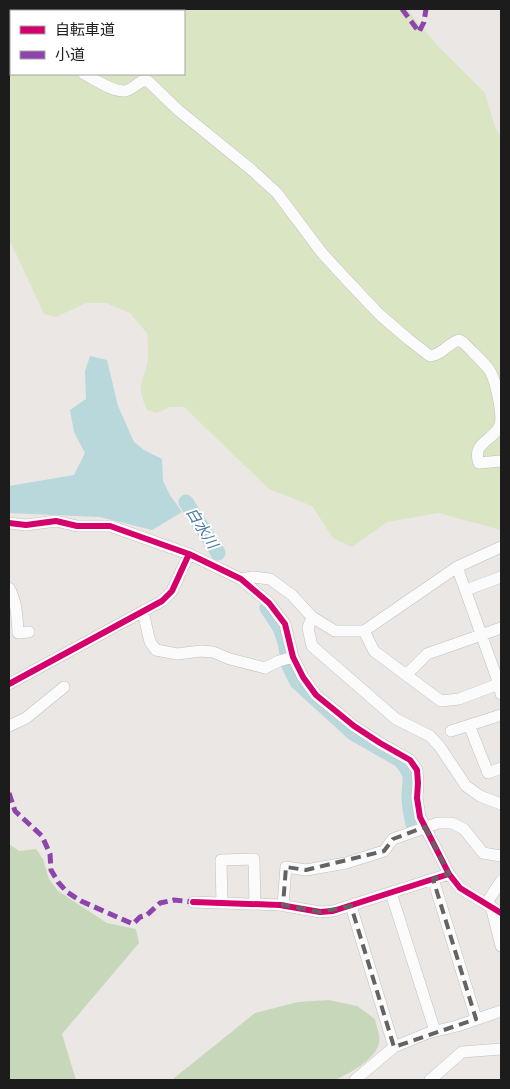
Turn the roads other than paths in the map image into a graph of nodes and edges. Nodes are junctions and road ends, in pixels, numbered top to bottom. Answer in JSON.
{"nodes":[{"id":1,"x":86,"y":75,"type":"edge"},
{"id":2,"x":501,"y":461,"type":"edge"},
{"id":3,"x":9,"y":523,"type":"edge"},
{"id":4,"x":501,"y":547,"type":"edge"},
{"id":5,"x":189,"y":554,"type":"junction"},
{"id":6,"x":457,"y":567,"type":"junction"},
{"id":7,"x":501,"y":577,"type":"edge"},
{"id":8,"x":241,"y":579,"type":"junction"},
{"id":9,"x":9,"y":588,"type":"edge"},
{"id":10,"x":466,"y":590,"type":"junction"},
{"id":11,"x":143,"y":612,"type":"junction"},
{"id":12,"x":312,"y":617,"type":"junction"},
{"id":13,"x":501,"y":628,"type":"edge"},
{"id":14,"x":29,"y":632,"type":"dead end"},
{"id":15,"x":364,"y":632,"type":"junction"},
{"id":16,"x":482,"y":635,"type":"junction"},
{"id":17,"x":293,"y":657,"type":"junction"},
{"id":18,"x":406,"y":675,"type":"junction"},
{"id":19,"x":9,"y":684,"type":"edge"},
{"id":20,"x":64,"y":687,"type":"dead end"},
{"id":21,"x":501,"y":687,"type":"edge"},
{"id":22,"x":501,"y":715,"type":"edge"},
{"id":23,"x":469,"y":725,"type":"junction"},
{"id":24,"x":9,"y":726,"type":"edge"},
{"id":25,"x":450,"y":731,"type":"dead end"},
{"id":26,"x":501,"y":768,"type":"edge"},
{"id":27,"x":501,"y":804,"type":"edge"},
{"id":28,"x":425,"y":827,"type":"junction"},
{"id":29,"x":501,"y":856,"type":"edge"},
{"id":30,"x":449,"y":874,"type":"junction"},
{"id":31,"x":433,"y":879,"type":"junction"},
{"id":32,"x":501,"y":881,"type":"edge"},
{"id":33,"x":391,"y":893,"type":"junction"},
{"id":34,"x":193,"y":902,"type":"dead end"},
{"id":35,"x":222,"y":903,"type":"junction"},
{"id":36,"x":255,"y":904,"type":"junction"},
{"id":37,"x":489,"y":905,"type":"junction"},
{"id":38,"x":283,"y":906,"type":"junction"},
{"id":39,"x":351,"y":906,"type":"junction"},
{"id":40,"x":501,"y":913,"type":"edge"},
{"id":41,"x":501,"y":946,"type":"edge"},
{"id":42,"x":501,"y":1011,"type":"edge"},
{"id":43,"x":476,"y":1018,"type":"junction"},
{"id":44,"x":435,"y":1031,"type":"junction"},
{"id":45,"x":394,"y":1047,"type":"junction"},
{"id":46,"x":501,"y":1049,"type":"edge"},
{"id":47,"x":369,"y":1077,"type":"edge"},
{"id":48,"x":355,"y":1080,"type":"edge"},
{"id":49,"x":430,"y":1080,"type":"edge"}],
"edges":[{"from":1,"to":2,"type":"street"},
{"from":3,"to":5,"type":"street"},
{"from":4,"to":6,"type":"street"},
{"from":5,"to":8,"type":"street"},
{"from":5,"to":11,"type":"street"},
{"from":6,"to":10,"type":"street"},
{"from":6,"to":15,"type":"street"},
{"from":7,"to":10,"type":"street"},
{"from":8,"to":12,"type":"street"},
{"from":8,"to":17,"type":"street"},
{"from":9,"to":14,"type":"street"},
{"from":10,"to":16,"type":"street"},
{"from":11,"to":17,"type":"street"},
{"from":11,"to":19,"type":"street"},
{"from":12,"to":15,"type":"street"},
{"from":12,"to":27,"type":"street"},
{"from":13,"to":16,"type":"street"},
{"from":15,"to":18,"type":"street"},
{"from":16,"to":18,"type":"street"},
{"from":16,"to":21,"type":"street"},
{"from":17,"to":28,"type":"street"},
{"from":18,"to":21,"type":"street"},
{"from":20,"to":24,"type":"street"},
{"from":22,"to":23,"type":"street"},
{"from":23,"to":25,"type":"street"},
{"from":23,"to":26,"type":"street"},
{"from":28,"to":29,"type":"street"},
{"from":28,"to":30,"type":"street"},
{"from":28,"to":38,"type":"street"},
{"from":30,"to":31,"type":"street"},
{"from":30,"to":37,"type":"street"},
{"from":31,"to":33,"type":"street"},
{"from":31,"to":43,"type":"street"},
{"from":32,"to":37,"type":"street"},
{"from":33,"to":39,"type":"street"},
{"from":33,"to":44,"type":"street"},
{"from":34,"to":35,"type":"street"},
{"from":35,"to":36,"type":"street"},
{"from":35,"to":36,"type":"street"},
{"from":36,"to":38,"type":"street"},
{"from":37,"to":40,"type":"street"},
{"from":37,"to":41,"type":"street"},
{"from":38,"to":39,"type":"street"},
{"from":39,"to":45,"type":"street"},
{"from":42,"to":43,"type":"street"},
{"from":43,"to":44,"type":"street"},
{"from":44,"to":45,"type":"street"},
{"from":45,"to":47,"type":"street"},
{"from":46,"to":49,"type":"street"},
{"from":47,"to":48,"type":"street"}]}
